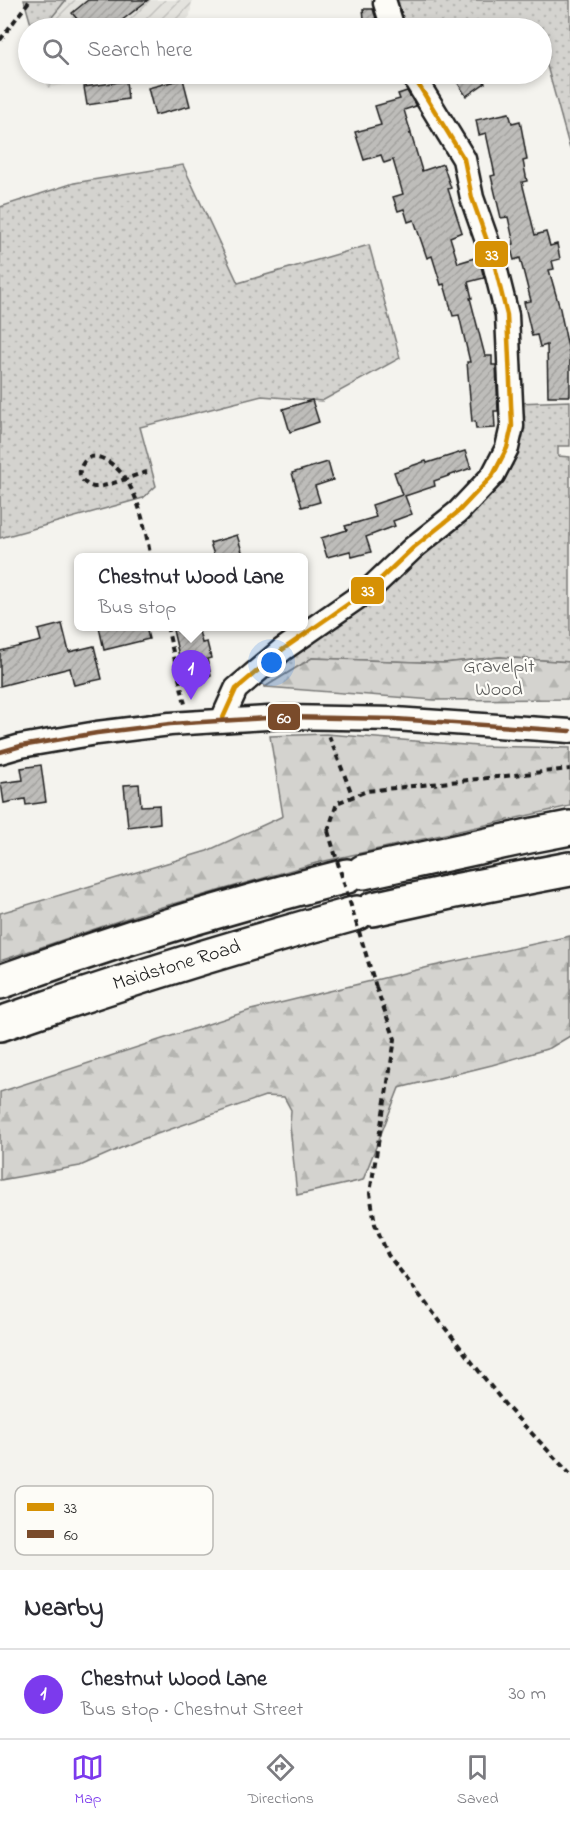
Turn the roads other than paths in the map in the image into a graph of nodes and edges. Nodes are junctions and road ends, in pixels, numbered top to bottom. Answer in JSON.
{"nodes":[{"id":1,"x":385,"y":3,"type":"dead end"},
{"id":2,"x":390,"y":18,"type":"edge"},
{"id":3,"x":418,"y":84,"type":"edge"},
{"id":4,"x":222,"y":720,"type":"junction"},
{"id":5,"x":570,"y":731,"type":"edge"},
{"id":6,"x":0,"y":752,"type":"edge"},
{"id":7,"x":570,"y":828,"type":"edge"},
{"id":8,"x":570,"y":869,"type":"edge"},
{"id":9,"x":0,"y":982,"type":"edge"},
{"id":10,"x":0,"y":1024,"type":"edge"}],
"edges":[{"from":1,"to":2,"type":"street"},
{"from":3,"to":4,"type":"street"},
{"from":4,"to":5,"type":"street"},
{"from":4,"to":6,"type":"street"},
{"from":7,"to":9,"type":"highway","name":"Maidstone Road"},
{"from":8,"to":10,"type":"highway","name":"Maidstone Road"}]}
